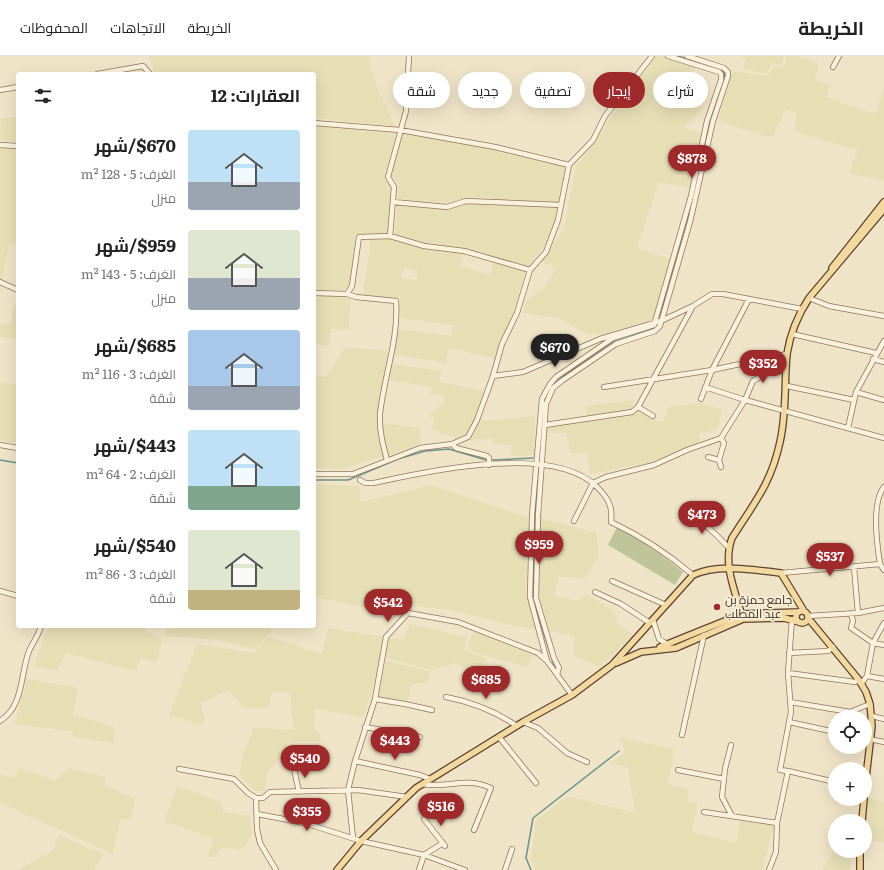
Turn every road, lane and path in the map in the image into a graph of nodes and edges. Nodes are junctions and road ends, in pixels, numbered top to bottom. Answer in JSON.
{"nodes":[{"id":1,"x":409,"y":56,"type":"edge"},
{"id":2,"x":652,"y":56,"type":"edge"},
{"id":3,"x":668,"y":56,"type":"edge"},
{"id":4,"x":687,"y":56,"type":"edge"},
{"id":5,"x":839,"y":56,"type":"edge"},
{"id":6,"x":833,"y":68,"type":"dead end"},
{"id":7,"x":109,"y":72,"type":"edge"},
{"id":8,"x":148,"y":72,"type":"edge"},
{"id":9,"x":16,"y":87,"type":"edge"},
{"id":10,"x":0,"y":90,"type":"edge"},
{"id":11,"x":316,"y":123,"type":"edge"},
{"id":12,"x":400,"y":130,"type":"junction"},
{"id":13,"x":0,"y":145,"type":"edge"},
{"id":14,"x":16,"y":146,"type":"edge"},
{"id":15,"x":569,"y":165,"type":"junction"},
{"id":16,"x":693,"y":197,"type":"junction"},
{"id":17,"x":393,"y":202,"type":"junction"},
{"id":18,"x":884,"y":202,"type":"edge"},
{"id":19,"x":561,"y":206,"type":"junction"},
{"id":20,"x":884,"y":209,"type":"edge"},
{"id":21,"x":390,"y":236,"type":"junction"},
{"id":22,"x":530,"y":270,"type":"junction"},
{"id":23,"x":830,"y":272,"type":"junction"},
{"id":24,"x":0,"y":282,"type":"edge"},
{"id":25,"x":16,"y":289,"type":"edge"},
{"id":26,"x":316,"y":293,"type":"edge"},
{"id":27,"x":347,"y":294,"type":"junction"},
{"id":28,"x":809,"y":298,"type":"junction"},
{"id":29,"x":749,"y":299,"type":"junction"},
{"id":30,"x":693,"y":306,"type":"junction"},
{"id":31,"x":802,"y":309,"type":"junction"},
{"id":32,"x":884,"y":316,"type":"edge"},
{"id":33,"x":661,"y":321,"type":"junction"},
{"id":34,"x":655,"y":323,"type":"junction"},
{"id":35,"x":792,"y":334,"type":"junction"},
{"id":36,"x":884,"y":342,"type":"edge"},
{"id":37,"x":876,"y":353,"type":"junction"},
{"id":38,"x":787,"y":354,"type":"junction"},
{"id":39,"x":873,"y":359,"type":"junction"},
{"id":40,"x":884,"y":362,"type":"edge"},
{"id":41,"x":712,"y":370,"type":"junction"},
{"id":42,"x":494,"y":376,"type":"junction"},
{"id":43,"x":654,"y":379,"type":"junction"},
{"id":44,"x":787,"y":386,"type":"junction"},
{"id":45,"x":604,"y":387,"type":"dead end"},
{"id":46,"x":706,"y":387,"type":"junction"},
{"id":47,"x":856,"y":392,"type":"junction"},
{"id":48,"x":701,"y":399,"type":"dead end"},
{"id":49,"x":745,"y":400,"type":"junction"},
{"id":50,"x":854,"y":400,"type":"junction"},
{"id":51,"x":884,"y":400,"type":"edge"},
{"id":52,"x":638,"y":408,"type":"junction"},
{"id":53,"x":786,"y":412,"type":"junction"},
{"id":54,"x":653,"y":416,"type":"dead end"},
{"id":55,"x":545,"y":425,"type":"junction"},
{"id":56,"x":848,"y":428,"type":"junction"},
{"id":57,"x":721,"y":438,"type":"junction"},
{"id":58,"x":884,"y":438,"type":"edge"},
{"id":59,"x":452,"y":444,"type":"junction"},
{"id":60,"x":0,"y":445,"type":"edge"},
{"id":61,"x":16,"y":448,"type":"edge"},
{"id":62,"x":708,"y":457,"type":"dead end"},
{"id":63,"x":387,"y":460,"type":"junction"},
{"id":64,"x":719,"y":460,"type":"junction"},
{"id":65,"x":490,"y":465,"type":"junction"},
{"id":66,"x":540,"y":465,"type":"junction"},
{"id":67,"x":721,"y":467,"type":"dead end"},
{"id":68,"x":316,"y":474,"type":"edge"},
{"id":69,"x":360,"y":480,"type":"dead end"},
{"id":70,"x":593,"y":483,"type":"junction"},
{"id":71,"x":884,"y":487,"type":"edge"},
{"id":72,"x":686,"y":511,"type":"dead end"},
{"id":73,"x":574,"y":521,"type":"dead end"},
{"id":74,"x":728,"y":547,"type":"junction"},
{"id":75,"x":880,"y":564,"type":"junction"},
{"id":76,"x":854,"y":567,"type":"junction"},
{"id":77,"x":729,"y":569,"type":"junction"},
{"id":78,"x":884,"y":570,"type":"edge"},
{"id":79,"x":780,"y":573,"type":"junction"},
{"id":80,"x":693,"y":575,"type":"junction"},
{"id":81,"x":612,"y":581,"type":"dead end"},
{"id":82,"x":0,"y":591,"type":"edge"},
{"id":83,"x":595,"y":592,"type":"dead end"},
{"id":84,"x":16,"y":595,"type":"edge"},
{"id":85,"x":666,"y":605,"type":"junction"},
{"id":86,"x":884,"y":608,"type":"edge"},
{"id":87,"x":858,"y":613,"type":"junction"},
{"id":88,"x":805,"y":614,"type":"junction"},
{"id":89,"x":851,"y":614,"type":"junction"},
{"id":90,"x":742,"y":616,"type":"junction"},
{"id":91,"x":792,"y":619,"type":"junction"},
{"id":92,"x":651,"y":622,"type":"junction"},
{"id":93,"x":799,"y":622,"type":"junction"},
{"id":94,"x":884,"y":623,"type":"edge"},
{"id":95,"x":40,"y":628,"type":"edge"},
{"id":96,"x":704,"y":635,"type":"junction"},
{"id":97,"x":873,"y":643,"type":"junction"},
{"id":98,"x":667,"y":644,"type":"junction"},
{"id":99,"x":884,"y":645,"type":"edge"},
{"id":100,"x":833,"y":647,"type":"junction"},
{"id":101,"x":654,"y":649,"type":"junction"},
{"id":102,"x":789,"y":653,"type":"junction"},
{"id":103,"x":547,"y":661,"type":"junction"},
{"id":104,"x":612,"y":665,"type":"junction"},
{"id":105,"x":788,"y":673,"type":"junction"},
{"id":106,"x":557,"y":674,"type":"junction"},
{"id":107,"x":868,"y":676,"type":"junction"},
{"id":108,"x":884,"y":680,"type":"edge"},
{"id":109,"x":860,"y":682,"type":"junction"},
{"id":110,"x":572,"y":695,"type":"junction"},
{"id":111,"x":446,"y":697,"type":"dead end"},
{"id":112,"x":375,"y":699,"type":"junction"},
{"id":113,"x":790,"y":702,"type":"junction"},
{"id":114,"x":870,"y":704,"type":"junction"},
{"id":115,"x":432,"y":710,"type":"dead end"},
{"id":116,"x":871,"y":710,"type":"edge"},
{"id":117,"x":872,"y":716,"type":"edge"},
{"id":118,"x":884,"y":719,"type":"edge"},
{"id":119,"x":0,"y":721,"type":"edge"},
{"id":120,"x":523,"y":722,"type":"junction"},
{"id":121,"x":789,"y":722,"type":"junction"},
{"id":122,"x":517,"y":726,"type":"junction"},
{"id":123,"x":365,"y":727,"type":"junction"},
{"id":124,"x":828,"y":730,"type":"edge"},
{"id":125,"x":682,"y":735,"type":"dead end"},
{"id":126,"x":420,"y":737,"type":"dead end"},
{"id":127,"x":499,"y":737,"type":"junction"},
{"id":128,"x":872,"y":739,"type":"edge"},
{"id":129,"x":884,"y":742,"type":"edge"},
{"id":130,"x":732,"y":745,"type":"dead end"},
{"id":131,"x":355,"y":761,"type":"junction"},
{"id":132,"x":587,"y":762,"type":"dead end"},
{"id":133,"x":294,"y":769,"type":"dead end"},
{"id":134,"x":179,"y":770,"type":"dead end"},
{"id":135,"x":678,"y":770,"type":"dead end"},
{"id":136,"x":788,"y":771,"type":"junction"},
{"id":137,"x":430,"y":779,"type":"junction"},
{"id":138,"x":724,"y":779,"type":"junction"},
{"id":139,"x":828,"y":780,"type":"edge"},
{"id":140,"x":536,"y":783,"type":"dead end"},
{"id":141,"x":422,"y":784,"type":"junction"},
{"id":142,"x":348,"y":790,"type":"junction"},
{"id":143,"x":299,"y":792,"type":"junction"},
{"id":144,"x":407,"y":797,"type":"junction"},
{"id":145,"x":256,"y":798,"type":"junction"},
{"id":146,"x":704,"y":812,"type":"dead end"},
{"id":147,"x":257,"y":814,"type":"junction"},
{"id":148,"x":732,"y":816,"type":"junction"},
{"id":149,"x":424,"y":819,"type":"dead end"},
{"id":150,"x":777,"y":823,"type":"junction"},
{"id":151,"x":474,"y":830,"type":"dead end"},
{"id":152,"x":353,"y":838,"type":"junction"},
{"id":153,"x":361,"y":841,"type":"junction"},
{"id":154,"x":512,"y":849,"type":"dead end"},
{"id":155,"x":424,"y":855,"type":"junction"},
{"id":156,"x":860,"y":858,"type":"edge"},
{"id":157,"x":276,"y":870,"type":"edge"},
{"id":158,"x":337,"y":870,"type":"edge"},
{"id":159,"x":419,"y":870,"type":"edge"},
{"id":160,"x":465,"y":870,"type":"edge"},
{"id":161,"x":505,"y":870,"type":"edge"},
{"id":162,"x":769,"y":870,"type":"edge"},
{"id":163,"x":860,"y":870,"type":"edge"}],
"edges":[{"from":1,"to":12,"type":"street"},
{"from":2,"to":15,"type":"street"},
{"from":3,"to":16,"type":"street"},
{"from":4,"to":16,"type":"street"},
{"from":5,"to":6,"type":"street"},
{"from":7,"to":8,"type":"street"},
{"from":9,"to":10,"type":"street"},
{"from":11,"to":12,"type":"street"},
{"from":12,"to":15,"type":"street"},
{"from":12,"to":17,"type":"street"},
{"from":13,"to":14,"type":"street"},
{"from":15,"to":19,"type":"street"},
{"from":16,"to":33,"type":"street"},
{"from":16,"to":34,"type":"street"},
{"from":17,"to":19,"type":"street"},
{"from":17,"to":21,"type":"street"},
{"from":18,"to":23,"type":"main road"},
{"from":19,"to":22,"type":"street"},
{"from":20,"to":23,"type":"main road"},
{"from":21,"to":22,"type":"street"},
{"from":21,"to":27,"type":"street"},
{"from":22,"to":42,"type":"street"},
{"from":23,"to":28,"type":"main road"},
{"from":24,"to":25,"type":"street"},
{"from":26,"to":27,"type":"street"},
{"from":27,"to":63,"type":"street"},
{"from":28,"to":31,"type":"main road"},
{"from":28,"to":32,"type":"street"},
{"from":29,"to":30,"type":"street"},
{"from":29,"to":31,"type":"street"},
{"from":29,"to":41,"type":"street"},
{"from":30,"to":33,"type":"street"},
{"from":30,"to":43,"type":"street"},
{"from":31,"to":35,"type":"main road"},
{"from":33,"to":34,"type":"street"},
{"from":33,"to":55,"type":"street"},
{"from":34,"to":42,"type":"street"},
{"from":34,"to":66,"type":"street"},
{"from":35,"to":37,"type":"street"},
{"from":35,"to":38,"type":"main road"},
{"from":36,"to":37,"type":"street"},
{"from":37,"to":39,"type":"street"},
{"from":38,"to":41,"type":"street"},
{"from":38,"to":44,"type":"main road"},
{"from":38,"to":49,"type":"street"},
{"from":39,"to":40,"type":"street"},
{"from":39,"to":47,"type":"street"},
{"from":41,"to":43,"type":"street"},
{"from":41,"to":46,"type":"street"},
{"from":42,"to":59,"type":"street"},
{"from":43,"to":45,"type":"street"},
{"from":43,"to":52,"type":"street"},
{"from":44,"to":50,"type":"street"},
{"from":44,"to":53,"type":"main road"},
{"from":46,"to":48,"type":"street"},
{"from":46,"to":49,"type":"street"},
{"from":47,"to":50,"type":"street"},
{"from":47,"to":51,"type":"street"},
{"from":49,"to":53,"type":"street"},
{"from":49,"to":57,"type":"street"},
{"from":50,"to":56,"type":"street"},
{"from":52,"to":54,"type":"street"},
{"from":52,"to":55,"type":"street"},
{"from":53,"to":56,"type":"street"},
{"from":53,"to":74,"type":"main road"},
{"from":55,"to":66,"type":"street"},
{"from":56,"to":58,"type":"street"},
{"from":57,"to":64,"type":"street"},
{"from":57,"to":70,"type":"street"},
{"from":59,"to":63,"type":"street"},
{"from":59,"to":65,"type":"street"},
{"from":60,"to":61,"type":"street"},
{"from":62,"to":64,"type":"street"},
{"from":63,"to":68,"type":"street"},
{"from":64,"to":67,"type":"street"},
{"from":65,"to":66,"type":"street"},
{"from":65,"to":69,"type":"street"},
{"from":66,"to":70,"type":"street"},
{"from":66,"to":103,"type":"street"},
{"from":66,"to":106,"type":"street"},
{"from":70,"to":73,"type":"street"},
{"from":70,"to":80,"type":"street"},
{"from":71,"to":75,"type":"street"},
{"from":72,"to":74,"type":"street"},
{"from":74,"to":77,"type":"main road"},
{"from":75,"to":76,"type":"street"},
{"from":75,"to":78,"type":"street"},
{"from":76,"to":79,"type":"street"},
{"from":76,"to":87,"type":"street"},
{"from":77,"to":79,"type":"main road"},
{"from":77,"to":80,"type":"main road"},
{"from":77,"to":90,"type":"main road"},
{"from":79,"to":88,"type":"main road"},
{"from":80,"to":85,"type":"main road"},
{"from":81,"to":85,"type":"street"},
{"from":82,"to":84,"type":"street"},
{"from":83,"to":92,"type":"street"},
{"from":85,"to":92,"type":"main road"},
{"from":86,"to":87,"type":"street"},
{"from":87,"to":89,"type":"street"},
{"from":88,"to":89,"type":"street"},
{"from":88,"to":90,"type":"main road"},
{"from":88,"to":93,"type":"main road"},
{"from":88,"to":93,"type":"main road"},
{"from":88,"to":100,"type":"main road"},
{"from":89,"to":97,"type":"street"},
{"from":90,"to":91,"type":"main road"},
{"from":90,"to":96,"type":"main road"},
{"from":90,"to":98,"type":"main road"},
{"from":91,"to":93,"type":"main road"},
{"from":91,"to":102,"type":"street"},
{"from":92,"to":98,"type":"street"},
{"from":92,"to":104,"type":"main road"},
{"from":94,"to":97,"type":"street"},
{"from":95,"to":119,"type":"street"},
{"from":96,"to":101,"type":"main road"},
{"from":96,"to":125,"type":"street"},
{"from":97,"to":99,"type":"street"},
{"from":97,"to":107,"type":"street"},
{"from":98,"to":101,"type":"main road"},
{"from":100,"to":102,"type":"street"},
{"from":100,"to":109,"type":"main road"},
{"from":101,"to":104,"type":"main road"},
{"from":102,"to":105,"type":"street"},
{"from":103,"to":106,"type":"street"},
{"from":103,"to":112,"type":"street"},
{"from":104,"to":110,"type":"main road"},
{"from":105,"to":109,"type":"street"},
{"from":105,"to":113,"type":"street"},
{"from":106,"to":110,"type":"street"},
{"from":107,"to":108,"type":"street"},
{"from":107,"to":109,"type":"street"},
{"from":109,"to":114,"type":"main road"},
{"from":110,"to":120,"type":"main road"},
{"from":111,"to":122,"type":"street"},
{"from":112,"to":115,"type":"street"},
{"from":112,"to":123,"type":"street"},
{"from":113,"to":114,"type":"street"},
{"from":113,"to":121,"type":"street"},
{"from":114,"to":116,"type":"main road"},
{"from":117,"to":118,"type":"street"},
{"from":120,"to":122,"type":"main road"},
{"from":120,"to":132,"type":"street"},
{"from":121,"to":124,"type":"street"},
{"from":121,"to":136,"type":"street"},
{"from":122,"to":127,"type":"main road"},
{"from":123,"to":126,"type":"street"},
{"from":123,"to":131,"type":"street"},
{"from":127,"to":137,"type":"main road"},
{"from":127,"to":140,"type":"street"},
{"from":128,"to":129,"type":"street"},
{"from":130,"to":138,"type":"street"},
{"from":131,"to":137,"type":"street"},
{"from":131,"to":142,"type":"street"},
{"from":133,"to":143,"type":"street"},
{"from":134,"to":145,"type":"street"},
{"from":135,"to":138,"type":"street"},
{"from":136,"to":139,"type":"street"},
{"from":136,"to":150,"type":"street"},
{"from":137,"to":141,"type":"main road"},
{"from":138,"to":148,"type":"street"},
{"from":141,"to":144,"type":"main road"},
{"from":141,"to":151,"type":"street"},
{"from":142,"to":143,"type":"street"},
{"from":142,"to":144,"type":"street"},
{"from":142,"to":152,"type":"street"},
{"from":143,"to":145,"type":"street"},
{"from":144,"to":153,"type":"main road"},
{"from":145,"to":147,"type":"street"},
{"from":146,"to":148,"type":"street"},
{"from":147,"to":152,"type":"street"},
{"from":147,"to":157,"type":"street"},
{"from":148,"to":150,"type":"street"},
{"from":149,"to":155,"type":"street"},
{"from":150,"to":162,"type":"street"},
{"from":152,"to":153,"type":"street"},
{"from":153,"to":155,"type":"street"},
{"from":153,"to":158,"type":"main road"},
{"from":154,"to":161,"type":"street"},
{"from":155,"to":159,"type":"street"},
{"from":155,"to":160,"type":"street"},
{"from":156,"to":163,"type":"main road"}]}
